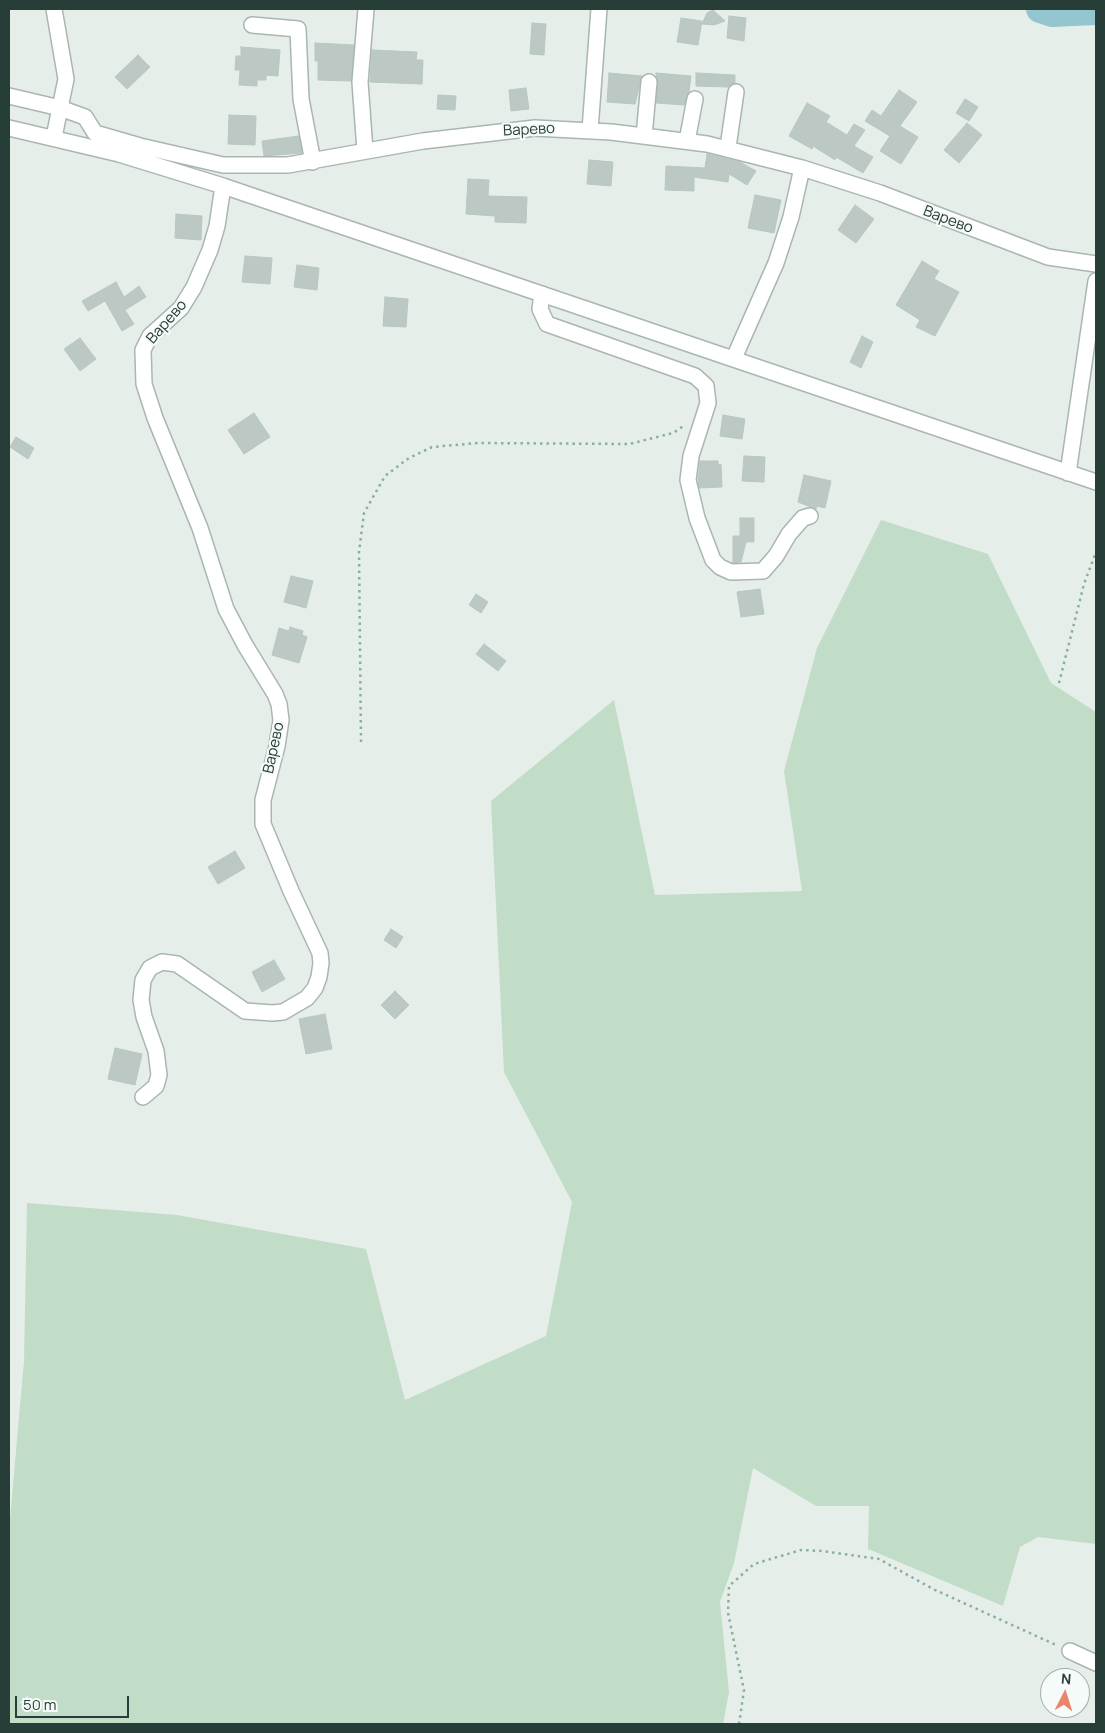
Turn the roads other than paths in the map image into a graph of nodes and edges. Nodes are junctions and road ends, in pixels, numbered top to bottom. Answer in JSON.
{"nodes":[{"id":1,"x":54,"y":9,"type":"edge"},
{"id":2,"x":366,"y":9,"type":"edge"},
{"id":3,"x":599,"y":9,"type":"edge"},
{"id":4,"x":252,"y":25,"type":"dead end"},
{"id":5,"x":649,"y":82,"type":"dead end"},
{"id":6,"x":736,"y":92,"type":"dead end"},
{"id":7,"x":9,"y":96,"type":"edge"},
{"id":8,"x":695,"y":99,"type":"dead end"},
{"id":9,"x":60,"y":108,"type":"junction"},
{"id":10,"x":9,"y":128,"type":"edge"},
{"id":11,"x":590,"y":130,"type":"junction"},
{"id":12,"x":644,"y":136,"type":"junction"},
{"id":13,"x":54,"y":137,"type":"junction"},
{"id":14,"x":688,"y":141,"type":"junction"},
{"id":15,"x":728,"y":147,"type":"junction"},
{"id":16,"x":365,"y":151,"type":"junction"},
{"id":17,"x":313,"y":162,"type":"junction"},
{"id":18,"x":802,"y":168,"type":"junction"},
{"id":19,"x":223,"y":186,"type":"junction"},
{"id":20,"x":1096,"y":264,"type":"edge"},
{"id":21,"x":1096,"y":281,"type":"edge"},
{"id":22,"x":542,"y":294,"type":"junction"},
{"id":23,"x":734,"y":358,"type":"junction"},
{"id":24,"x":1068,"y":473,"type":"junction"},
{"id":25,"x":1096,"y":482,"type":"edge"},
{"id":26,"x":810,"y":516,"type":"dead end"},
{"id":27,"x":143,"y":1097,"type":"dead end"},
{"id":28,"x":1070,"y":1651,"type":"road end"},
{"id":29,"x":1096,"y":1663,"type":"edge"}],
"edges":[{"from":1,"to":9,"type":"street"},
{"from":2,"to":16,"type":"street"},
{"from":3,"to":11,"type":"street"},
{"from":4,"to":17,"type":"street"},
{"from":5,"to":12,"type":"street"},
{"from":6,"to":15,"type":"street"},
{"from":7,"to":9,"type":"street","name":"Варево"},
{"from":8,"to":14,"type":"street"},
{"from":9,"to":13,"type":"street"},
{"from":9,"to":17,"type":"street","name":"Варево"},
{"from":10,"to":13,"type":"street"},
{"from":11,"to":12,"type":"street","name":"Варево"},
{"from":11,"to":16,"type":"street","name":"Варево"},
{"from":12,"to":14,"type":"street","name":"Варево"},
{"from":13,"to":19,"type":"street"},
{"from":14,"to":15,"type":"street","name":"Варево"},
{"from":15,"to":18,"type":"street","name":"Варево"},
{"from":16,"to":17,"type":"street","name":"Варево"},
{"from":18,"to":20,"type":"street","name":"Варево"},
{"from":18,"to":23,"type":"street"},
{"from":19,"to":22,"type":"street"},
{"from":19,"to":27,"type":"street","name":"Варево"},
{"from":21,"to":24,"type":"street"},
{"from":22,"to":23,"type":"street"},
{"from":22,"to":26,"type":"street"},
{"from":23,"to":24,"type":"street"},
{"from":24,"to":25,"type":"street"},
{"from":28,"to":29,"type":"street"}]}
